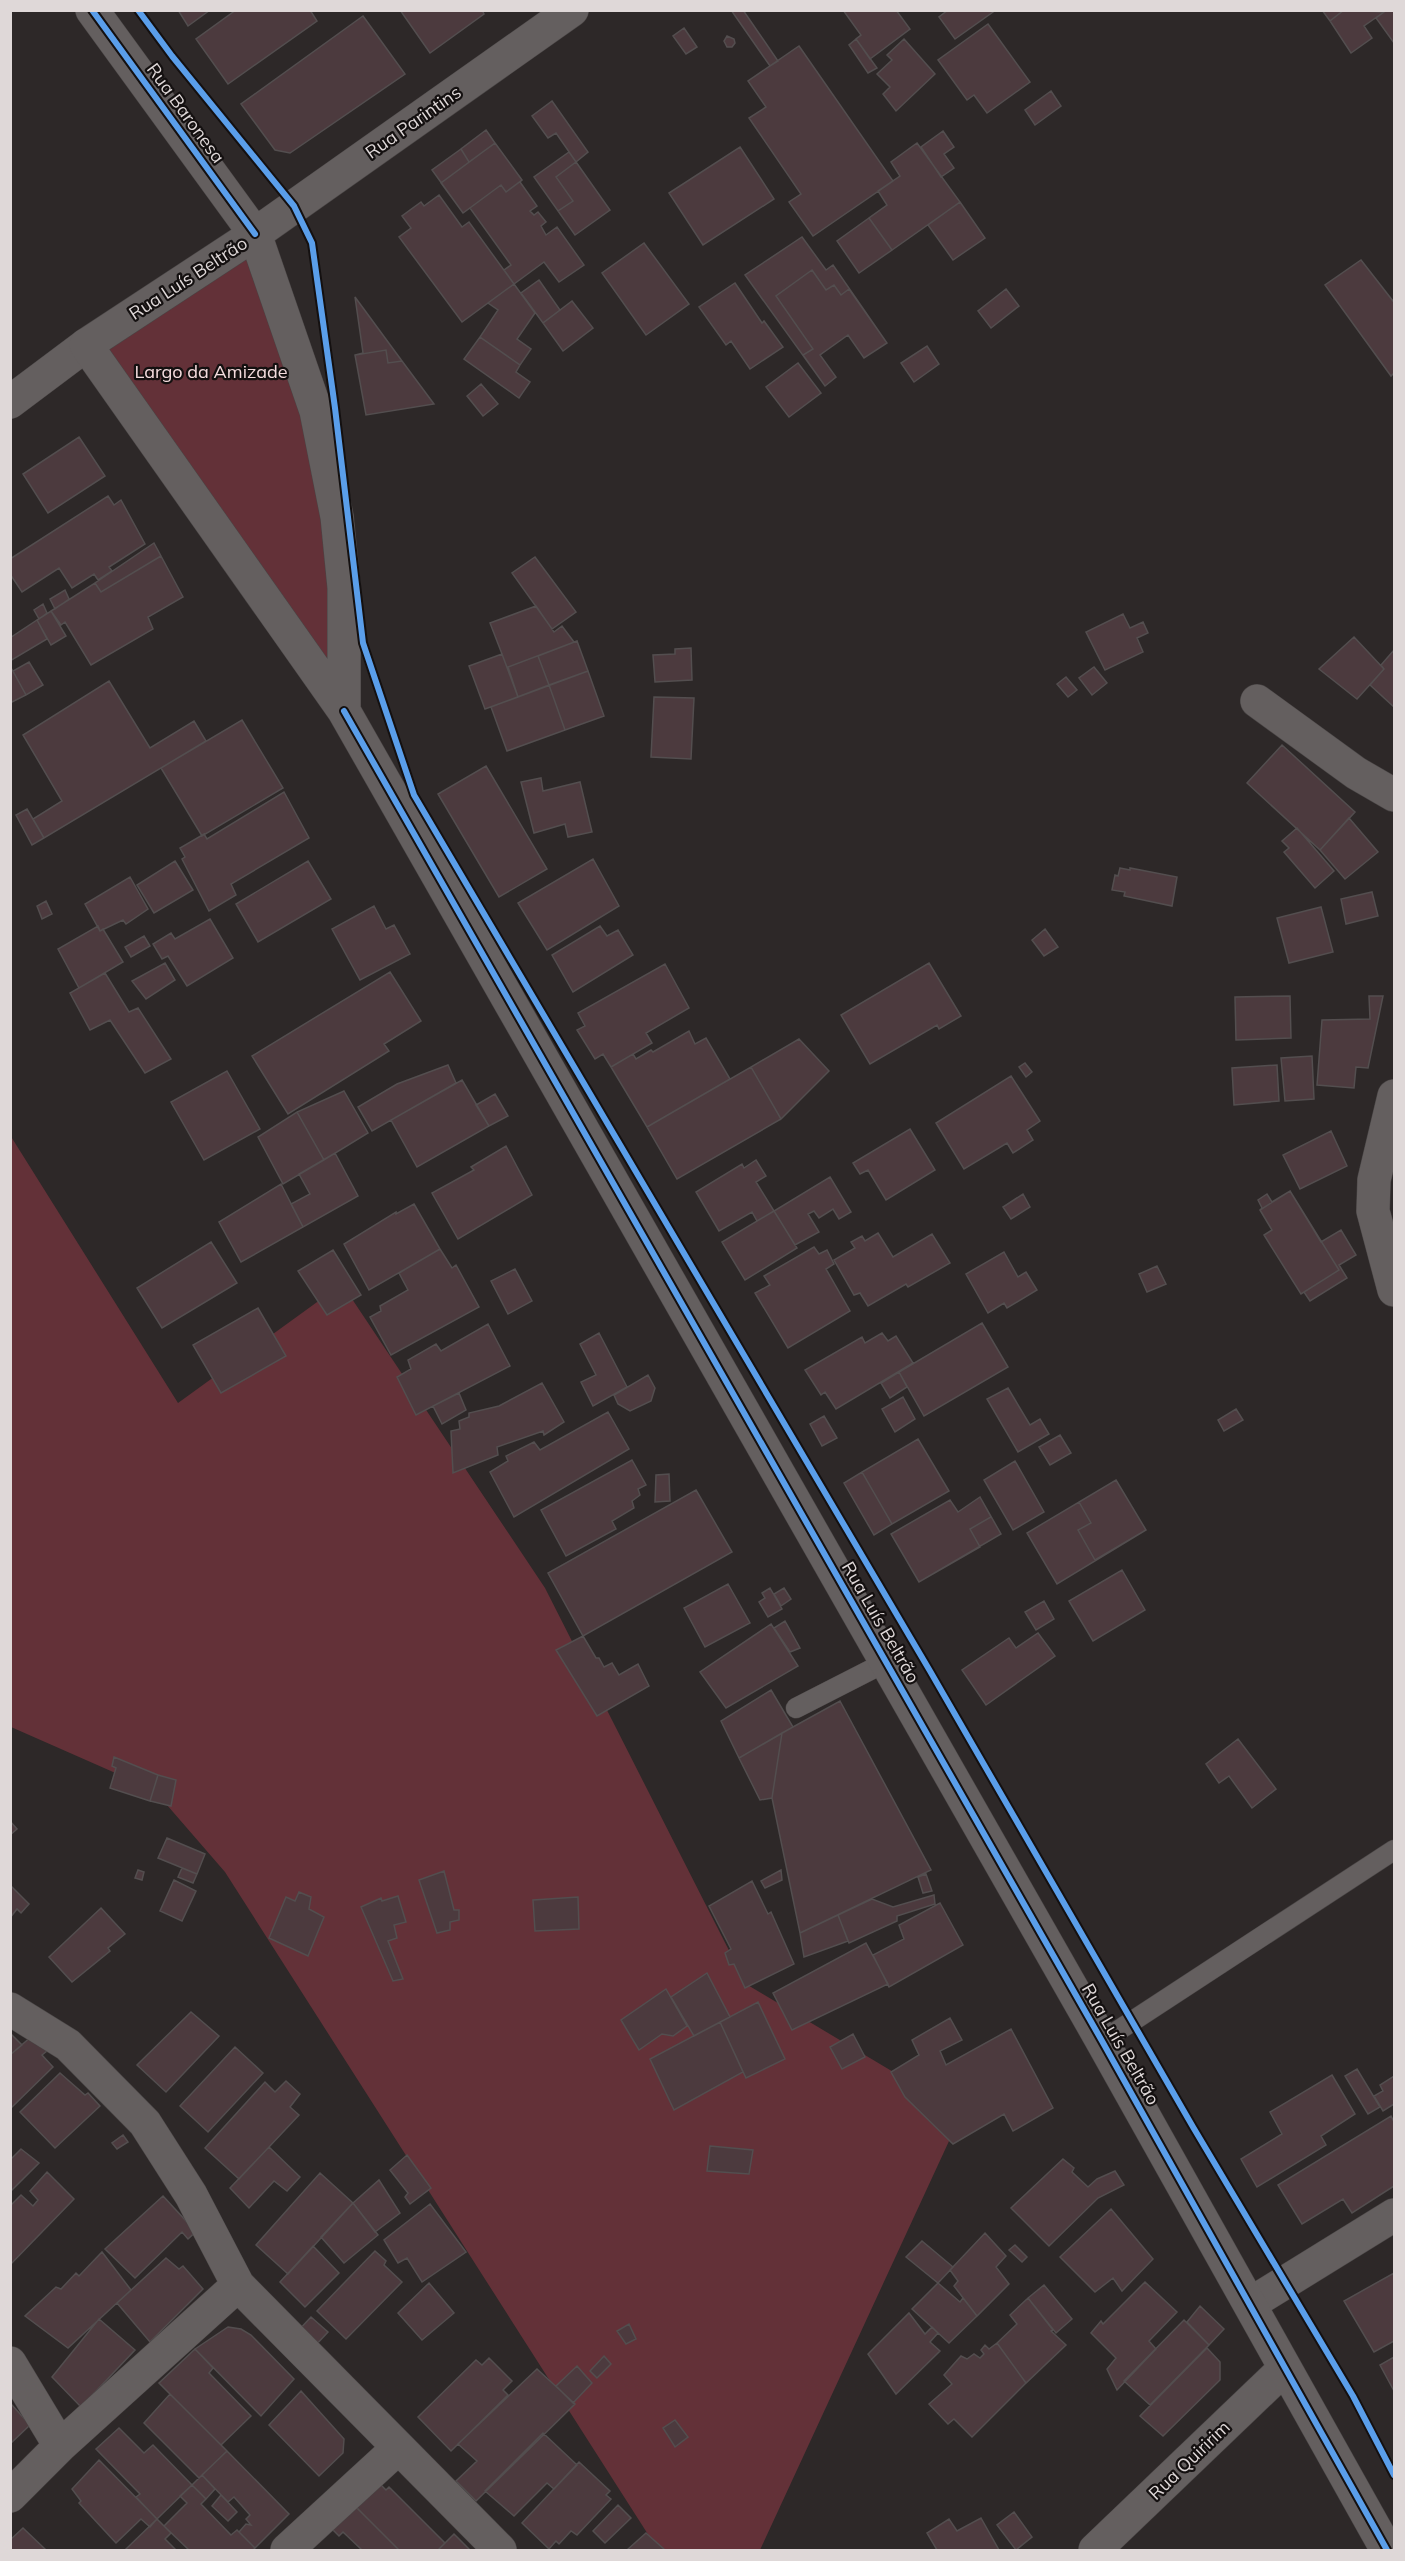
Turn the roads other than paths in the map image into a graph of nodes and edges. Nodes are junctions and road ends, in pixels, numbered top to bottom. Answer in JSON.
{"nodes":[{"id":1,"x":93,"y":10,"type":"edge"},
{"id":2,"x":572,"y":10,"type":"edge"},
{"id":3,"x":255,"y":234,"type":"junction"},
{"id":4,"x":86,"y":345,"type":"junction"},
{"id":5,"x":10,"y":402,"type":"edge"},
{"id":6,"x":344,"y":630,"type":"junction"},
{"id":7,"x":292,"y":637,"type":"junction"},
{"id":8,"x":1257,"y":701,"type":"dead end"},
{"id":9,"x":344,"y":711,"type":"junction"},
{"id":10,"x":1395,"y":795,"type":"edge"},
{"id":11,"x":1395,"y":1096,"type":"edge"},
{"id":12,"x":1395,"y":1290,"type":"edge"},
{"id":13,"x":886,"y":1662,"type":"junction"},
{"id":14,"x":796,"y":1708,"type":"dead end"},
{"id":15,"x":1395,"y":1850,"type":"edge"},
{"id":16,"x":10,"y":2009,"type":"edge"},
{"id":17,"x":1102,"y":2041,"type":"junction"},
{"id":18,"x":1395,"y":2215,"type":"edge"},
{"id":19,"x":238,"y":2285,"type":"junction"},
{"id":20,"x":1250,"y":2304,"type":"junction"},
{"id":21,"x":10,"y":2363,"type":"edge"},
{"id":22,"x":1284,"y":2369,"type":"junction"},
{"id":23,"x":60,"y":2446,"type":"junction"},
{"id":24,"x":398,"y":2448,"type":"junction"},
{"id":25,"x":10,"y":2496,"type":"edge"},
{"id":26,"x":287,"y":2550,"type":"edge"},
{"id":27,"x":500,"y":2550,"type":"edge"},
{"id":28,"x":1095,"y":2550,"type":"edge"},
{"id":29,"x":1387,"y":2550,"type":"edge"}],
"edges":[{"from":1,"to":3,"type":"main road","name":"Rua Baronesa"},
{"from":2,"to":3,"type":"main road","name":"Rua Parintins"},
{"from":3,"to":4,"type":"main road","name":"Rua Luís Beltrão"},
{"from":3,"to":6,"type":"main road","name":"Rua Luís Beltrão"},
{"from":4,"to":5,"type":"main road"},
{"from":4,"to":7,"type":"main road","name":"Rua Luís Beltrão"},
{"from":6,"to":7,"type":"main road"},
{"from":6,"to":9,"type":"main road","name":"Rua Luís Beltrão"},
{"from":7,"to":9,"type":"main road","name":"Rua Luís Beltrão"},
{"from":8,"to":10,"type":"main road"},
{"from":9,"to":13,"type":"main road","name":"Rua Luís Beltrão"},
{"from":11,"to":12,"type":"main road"},
{"from":13,"to":14,"type":"lane"},
{"from":13,"to":17,"type":"main road","name":"Rua Luís Beltrão"},
{"from":15,"to":17,"type":"lane"},
{"from":16,"to":19,"type":"main road"},
{"from":17,"to":20,"type":"main road","name":"Rua Luís Beltrão"},
{"from":18,"to":20,"type":"main road"},
{"from":19,"to":23,"type":"main road"},
{"from":19,"to":24,"type":"main road"},
{"from":20,"to":22,"type":"main road","name":"Rua Luís Beltrão"},
{"from":21,"to":23,"type":"main road"},
{"from":22,"to":28,"type":"main road","name":"Rua Quiririm"},
{"from":22,"to":29,"type":"main road","name":"Rua Luís Beltrão"},
{"from":23,"to":25,"type":"main road"},
{"from":24,"to":26,"type":"main road"},
{"from":24,"to":27,"type":"main road"}]}
